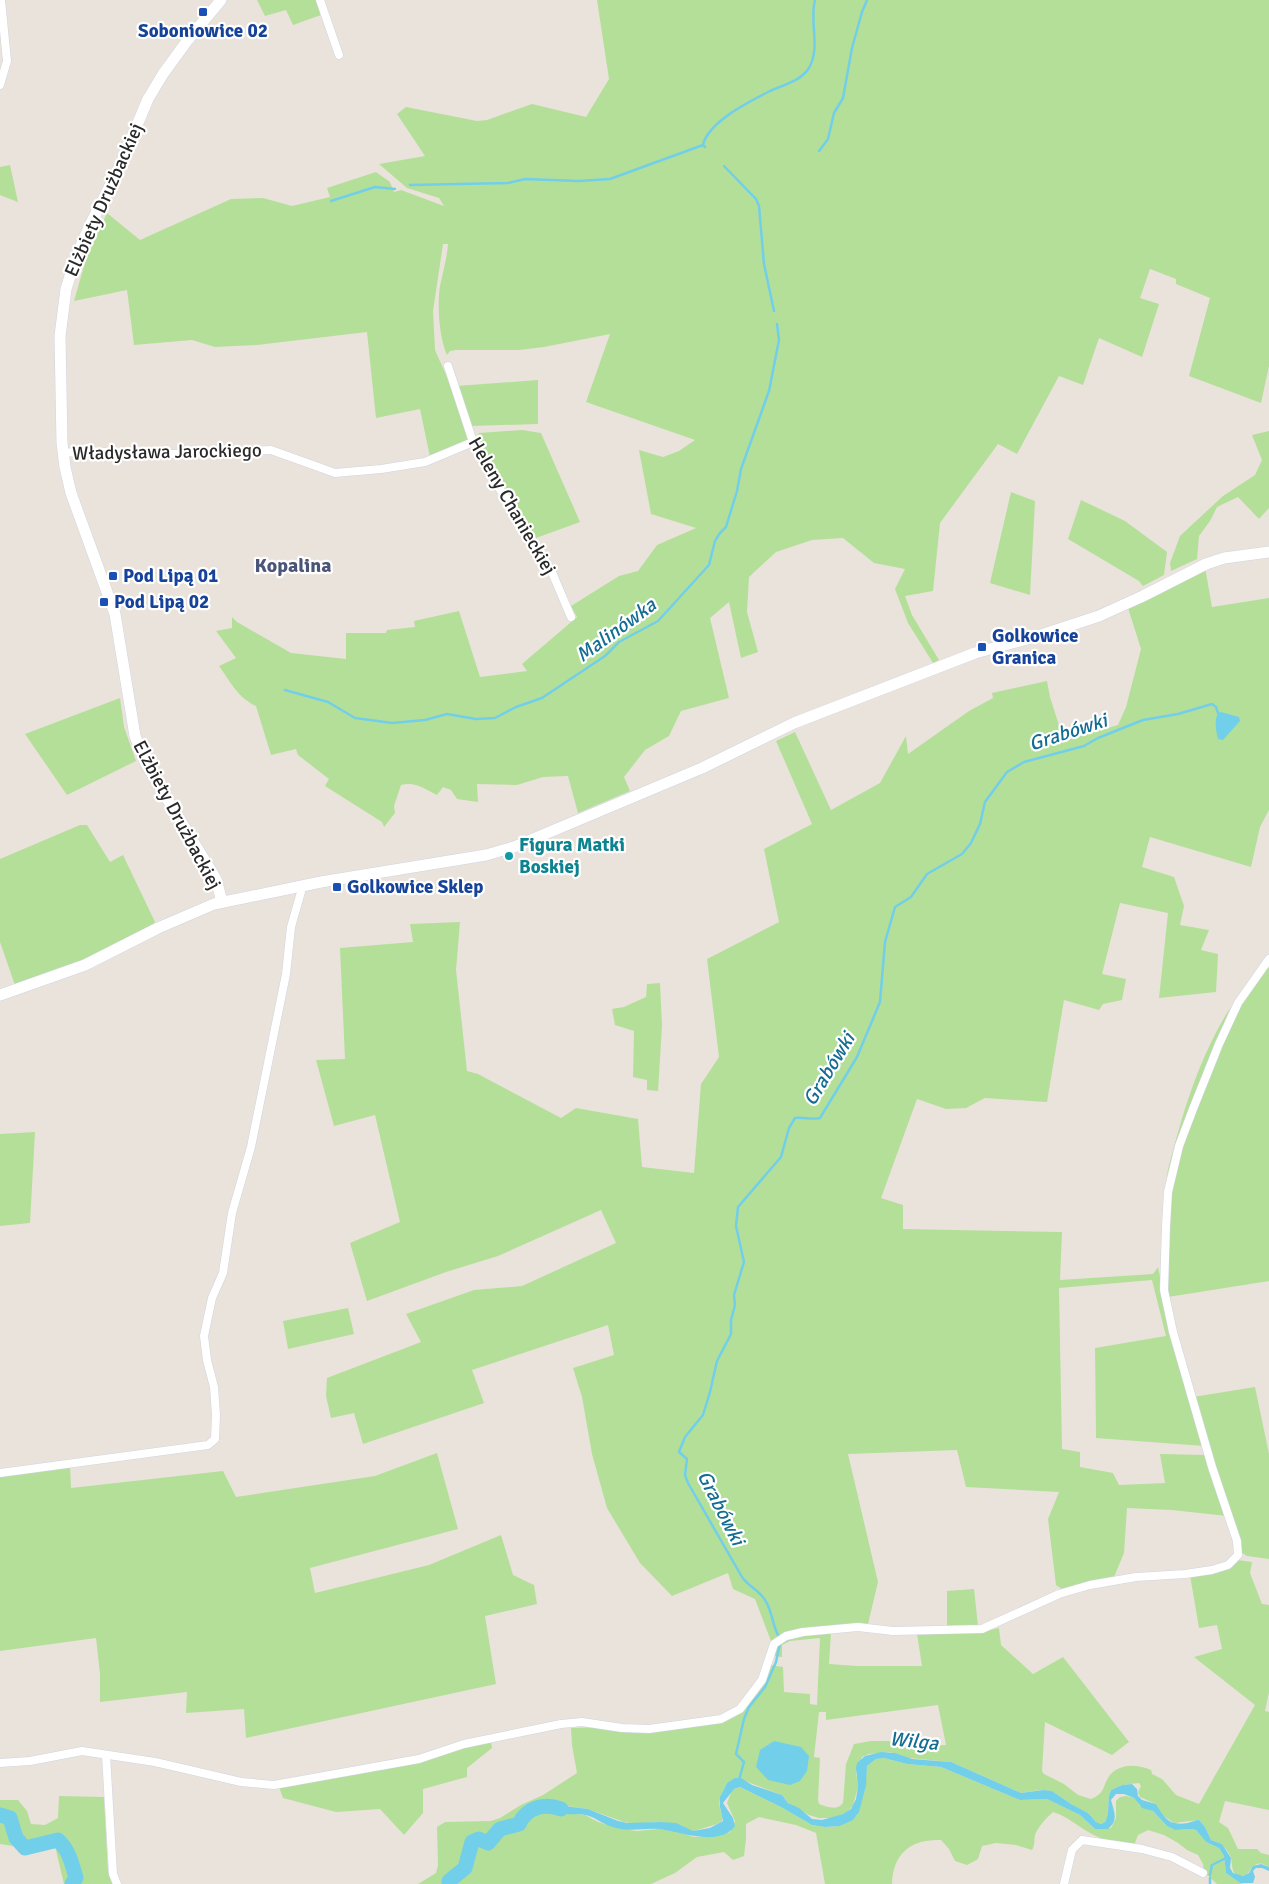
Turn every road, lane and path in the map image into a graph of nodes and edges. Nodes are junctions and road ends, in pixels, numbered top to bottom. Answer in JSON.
{"nodes":[{"id":1,"x":1,"y":0,"type":"edge"},
{"id":2,"x":221,"y":0,"type":"edge"},
{"id":3,"x":320,"y":0,"type":"edge"},
{"id":4,"x":339,"y":55,"type":"dead end"},
{"id":5,"x":0,"y":86,"type":"edge"},
{"id":6,"x":448,"y":366,"type":"dead end"},
{"id":7,"x":473,"y":442,"type":"junction"},
{"id":8,"x":63,"y":453,"type":"junction"},
{"id":9,"x":1269,"y":552,"type":"edge"},
{"id":10,"x":571,"y":616,"type":"dead end"},
{"id":11,"x":300,"y":886,"type":"junction"},
{"id":12,"x":222,"y":902,"type":"junction"},
{"id":13,"x":1269,"y":959,"type":"edge"},
{"id":14,"x":0,"y":995,"type":"edge"},
{"id":15,"x":0,"y":1473,"type":"edge"},
{"id":16,"x":106,"y":1755,"type":"junction"},
{"id":17,"x":0,"y":1763,"type":"edge"},
{"id":18,"x":1203,"y":1873,"type":"dead end"},
{"id":19,"x":117,"y":1884,"type":"edge"},
{"id":20,"x":1064,"y":1884,"type":"edge"}],
"edges":[{"from":1,"to":5,"type":"street"},
{"from":2,"to":8,"type":"street","name":"Elżbiety Drużbackiej"},
{"from":3,"to":4,"type":"street"},
{"from":6,"to":7,"type":"street","name":"Heleny Chanieckiej"},
{"from":7,"to":8,"type":"street","name":"Władysława Jarockiego"},
{"from":7,"to":10,"type":"street","name":"Heleny Chanieckiej"},
{"from":8,"to":12,"type":"street","name":"Elżbiety Drużbackiej"},
{"from":9,"to":11,"type":"street"},
{"from":11,"to":12,"type":"street"},
{"from":11,"to":15,"type":"street"},
{"from":12,"to":14,"type":"street"},
{"from":13,"to":16,"type":"street"},
{"from":16,"to":17,"type":"street"},
{"from":16,"to":19,"type":"street"},
{"from":18,"to":20,"type":"street"}]}
